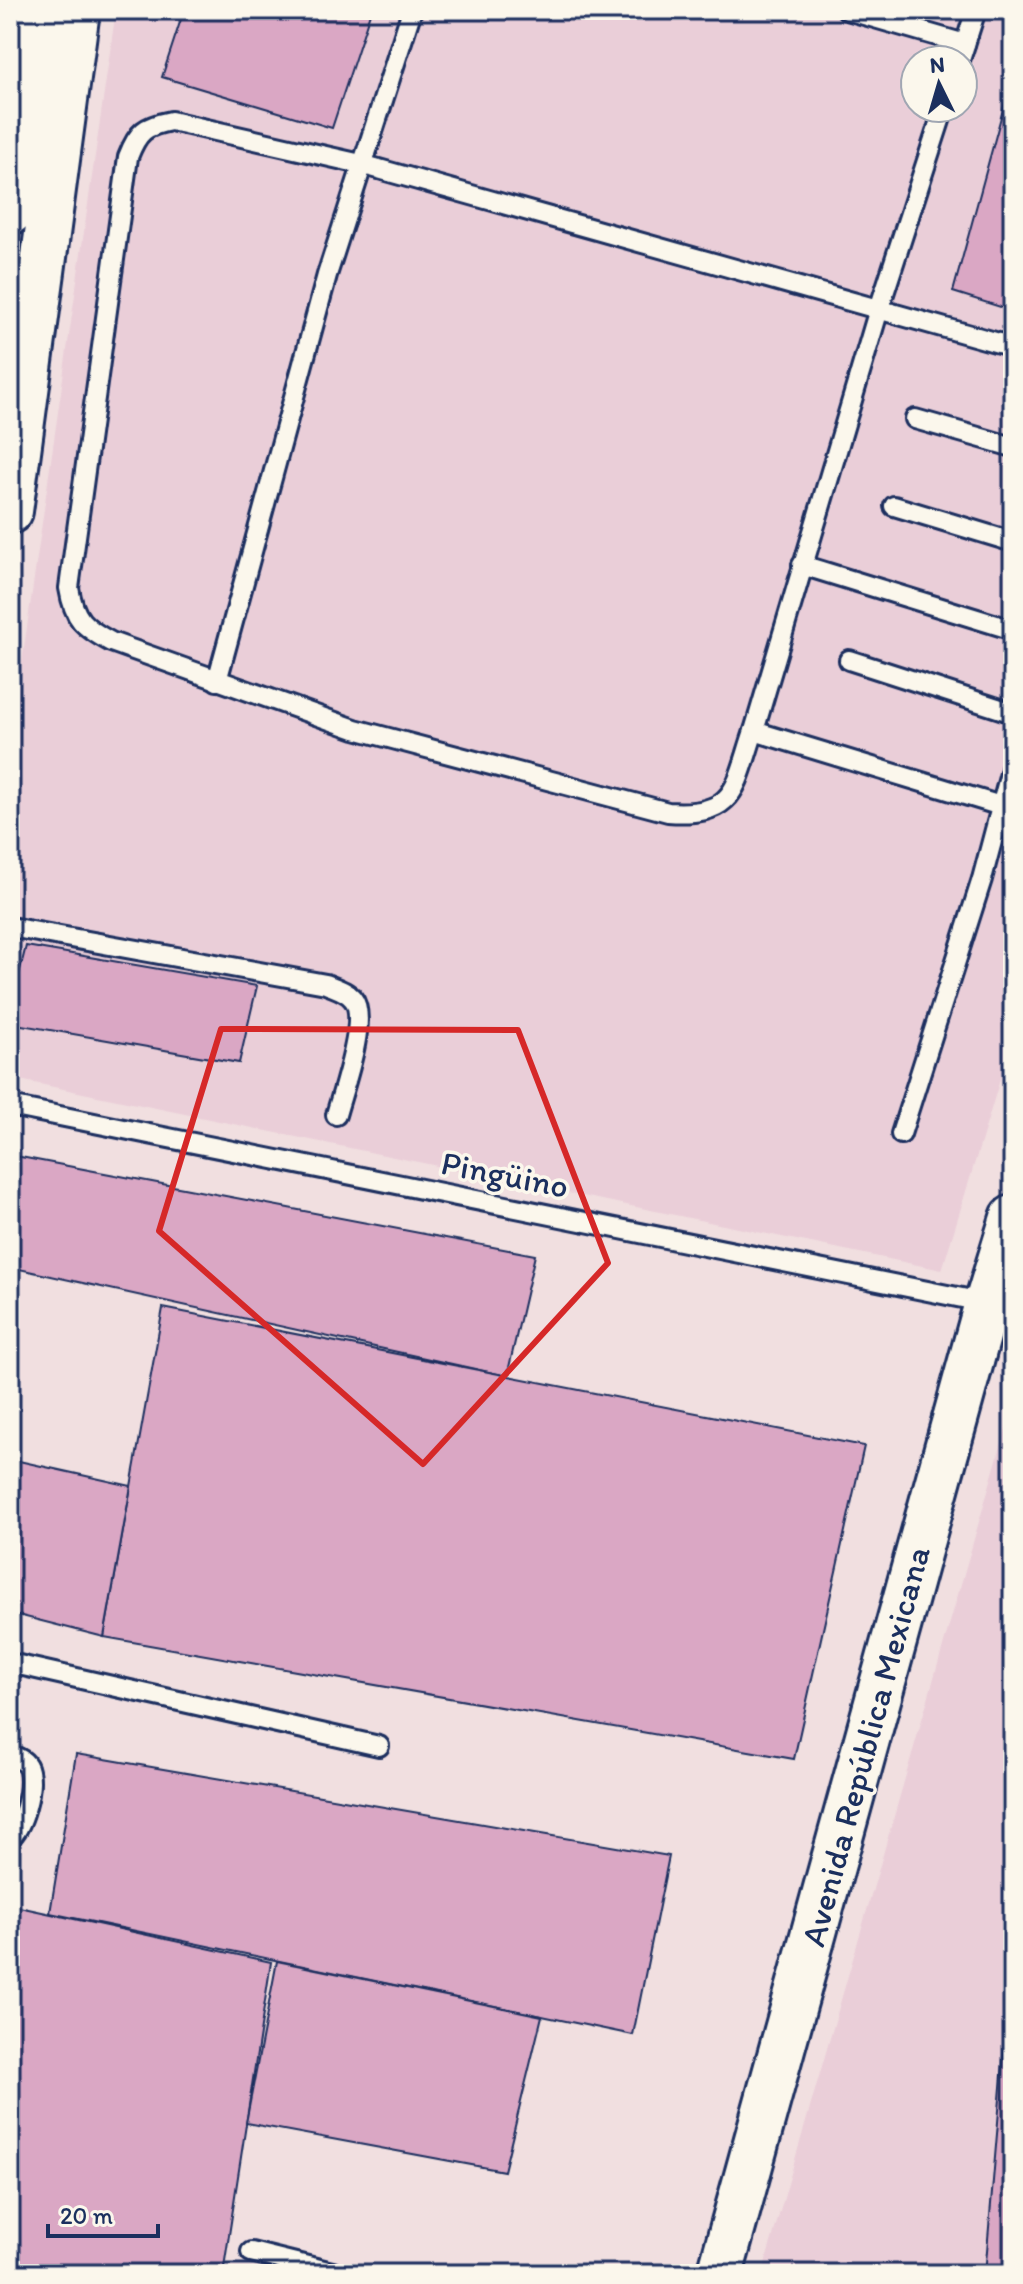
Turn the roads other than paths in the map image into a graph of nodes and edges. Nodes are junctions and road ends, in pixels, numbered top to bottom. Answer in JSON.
{"nodes":[{"id":1,"x":38,"y":10,"type":"edge"},
{"id":2,"x":77,"y":10,"type":"edge"},
{"id":3,"x":412,"y":10,"type":"edge"},
{"id":4,"x":847,"y":10,"type":"edge"},
{"id":5,"x":976,"y":10,"type":"edge"},
{"id":6,"x":940,"y":44,"type":"edge"},
{"id":7,"x":965,"y":44,"type":"edge"},
{"id":8,"x":939,"y":124,"type":"edge"},
{"id":9,"x":361,"y":164,"type":"junction"},
{"id":10,"x":10,"y":212,"type":"edge"},
{"id":11,"x":879,"y":309,"type":"junction"},
{"id":12,"x":1013,"y":347,"type":"edge"},
{"id":13,"x":915,"y":419,"type":"dead end"},
{"id":14,"x":1013,"y":447,"type":"edge"},
{"id":15,"x":894,"y":506,"type":"dead end"},
{"id":16,"x":10,"y":511,"type":"edge"},
{"id":17,"x":1013,"y":542,"type":"edge"},
{"id":18,"x":802,"y":565,"type":"junction"},
{"id":19,"x":1013,"y":630,"type":"edge"},
{"id":20,"x":849,"y":660,"type":"dead end"},
{"id":21,"x":217,"y":681,"type":"junction"},
{"id":22,"x":1013,"y":713,"type":"edge"},
{"id":23,"x":754,"y":731,"type":"junction"},
{"id":24,"x":1013,"y":762,"type":"edge"},
{"id":25,"x":1001,"y":806,"type":"junction"},
{"id":26,"x":10,"y":927,"type":"edge"},
{"id":27,"x":10,"y":1106,"type":"edge"},
{"id":28,"x":336,"y":1115,"type":"dead end"},
{"id":29,"x":901,"y":1134,"type":"dead end"},
{"id":30,"x":1009,"y":1246,"type":"edge"},
{"id":31,"x":987,"y":1303,"type":"junction"},
{"id":32,"x":10,"y":1663,"type":"edge"},
{"id":33,"x":379,"y":1746,"type":"dead end"},
{"id":34,"x":10,"y":1755,"type":"edge"},
{"id":35,"x":10,"y":1838,"type":"edge"},
{"id":36,"x":251,"y":2252,"type":"dead end"},
{"id":37,"x":340,"y":2274,"type":"edge"},
{"id":38,"x":720,"y":2274,"type":"edge"}],
"edges":[{"from":1,"to":10,"type":"street"},
{"from":2,"to":16,"type":"street"},
{"from":3,"to":9,"type":"lane"},
{"from":4,"to":6,"type":"lane"},
{"from":5,"to":7,"type":"lane"},
{"from":8,"to":11,"type":"lane"},
{"from":9,"to":11,"type":"lane"},
{"from":9,"to":21,"type":"lane"},
{"from":9,"to":21,"type":"lane"},
{"from":11,"to":12,"type":"lane"},
{"from":11,"to":18,"type":"lane"},
{"from":13,"to":14,"type":"lane"},
{"from":15,"to":17,"type":"lane"},
{"from":18,"to":19,"type":"lane"},
{"from":18,"to":23,"type":"lane"},
{"from":20,"to":22,"type":"lane"},
{"from":21,"to":23,"type":"lane"},
{"from":23,"to":25,"type":"lane"},
{"from":24,"to":25,"type":"lane"},
{"from":25,"to":29,"type":"lane"},
{"from":26,"to":28,"type":"lane"},
{"from":27,"to":31,"type":"lane","name":"Pingüino"},
{"from":30,"to":31,"type":"street","name":"Avenida República Mexicana"},
{"from":31,"to":38,"type":"street","name":"Avenida República Mexicana"},
{"from":32,"to":33,"type":"lane"},
{"from":34,"to":35,"type":"lane"},
{"from":36,"to":37,"type":"lane"}]}
